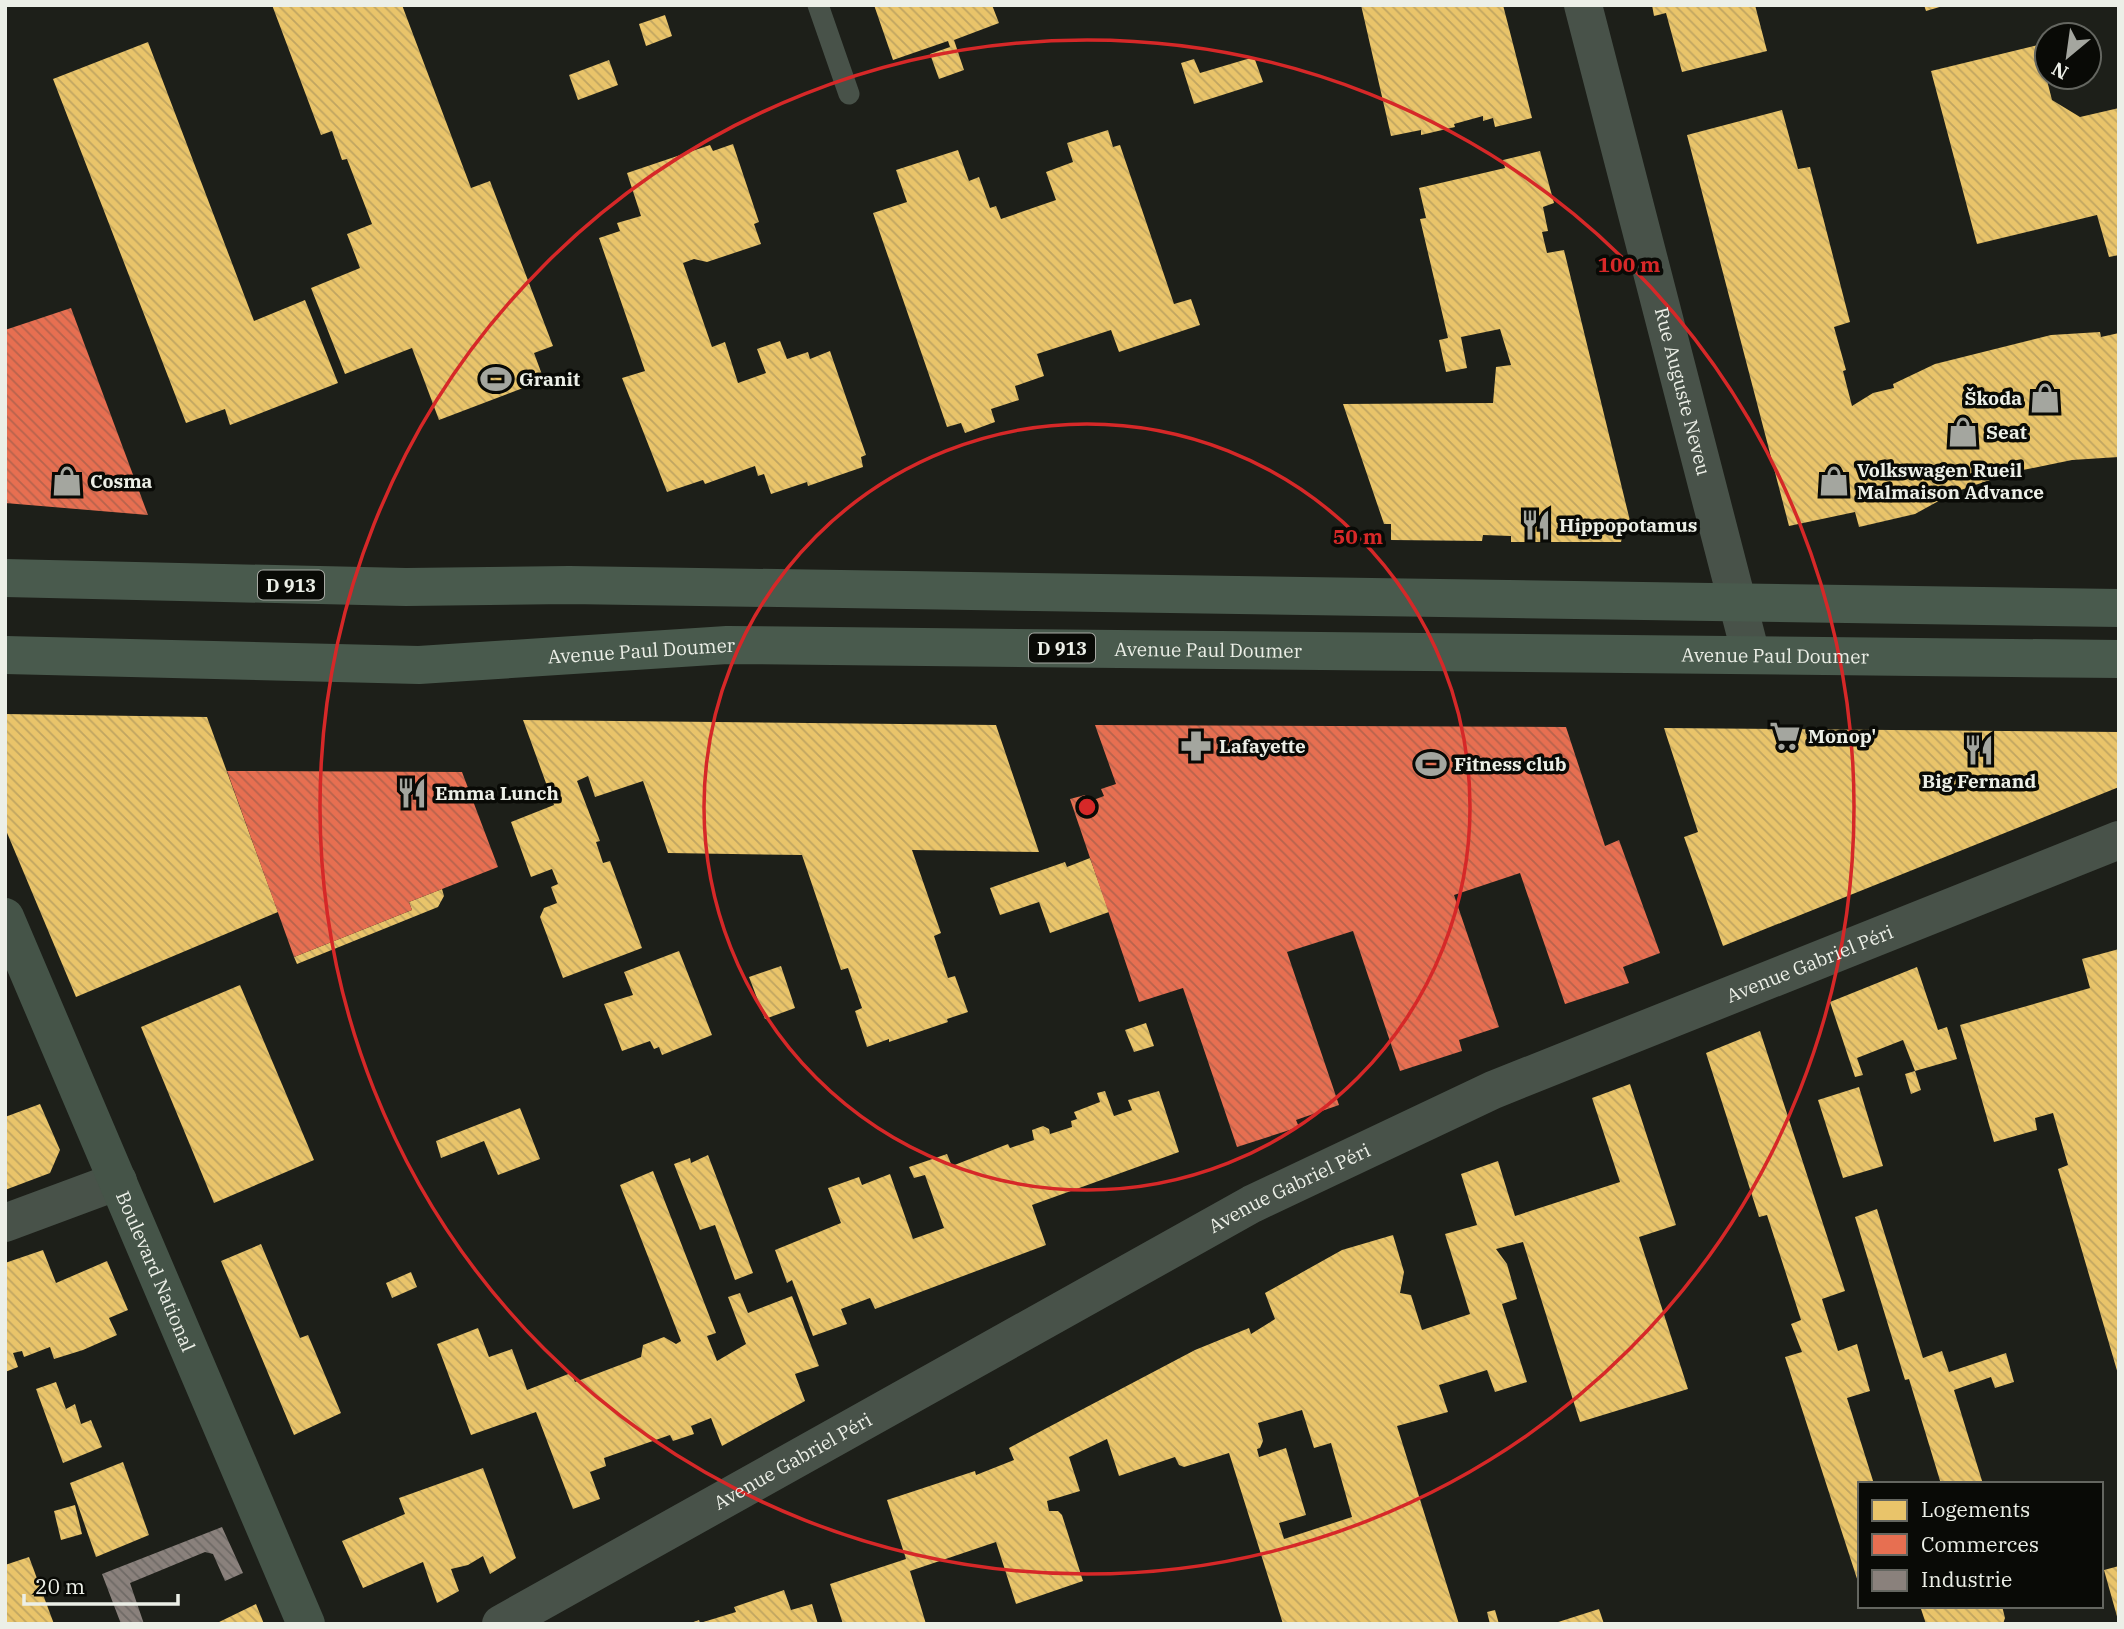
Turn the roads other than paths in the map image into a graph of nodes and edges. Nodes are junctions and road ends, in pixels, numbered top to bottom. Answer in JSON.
{"nodes":[{"id":1,"x":818,"y":5,"type":"edge"},
{"id":2,"x":1583,"y":5,"type":"edge"},
{"id":3,"x":849,"y":94,"type":"dead end"},
{"id":4,"x":10,"y":578,"type":"edge"},
{"id":5,"x":1737,"y":601,"type":"junction"},
{"id":6,"x":2119,"y":608,"type":"edge"},
{"id":7,"x":5,"y":655,"type":"edge"},
{"id":8,"x":1751,"y":655,"type":"junction"},
{"id":9,"x":2119,"y":659,"type":"edge"},
{"id":10,"x":2119,"y":840,"type":"edge"},
{"id":11,"x":5,"y":917,"type":"edge"},
{"id":12,"x":118,"y":1181,"type":"junction"},
{"id":13,"x":5,"y":1223,"type":"edge"},
{"id":14,"x":306,"y":1624,"type":"edge"},
{"id":15,"x":501,"y":1624,"type":"edge"}],
"edges":[{"from":1,"to":3,"type":"lane"},
{"from":2,"to":5,"type":"street","name":"Rue Auguste Neveu"},
{"from":4,"to":5,"type":"main road","number":"D 913"},
{"from":5,"to":6,"type":"main road","number":"D 913"},
{"from":5,"to":8,"type":"street","name":"Rue Auguste Neveu"},
{"from":7,"to":8,"type":"main road","name":"Avenue Paul Doumer","number":"D 913"},
{"from":8,"to":9,"type":"main road","name":"Avenue Paul Doumer","number":"D 913"},
{"from":10,"to":15,"type":"street","name":"Avenue Gabriel Péri"},
{"from":11,"to":12,"type":"main road","name":"Boulevard National"},
{"from":12,"to":13,"type":"street"},
{"from":12,"to":14,"type":"main road","name":"Boulevard National"}]}
